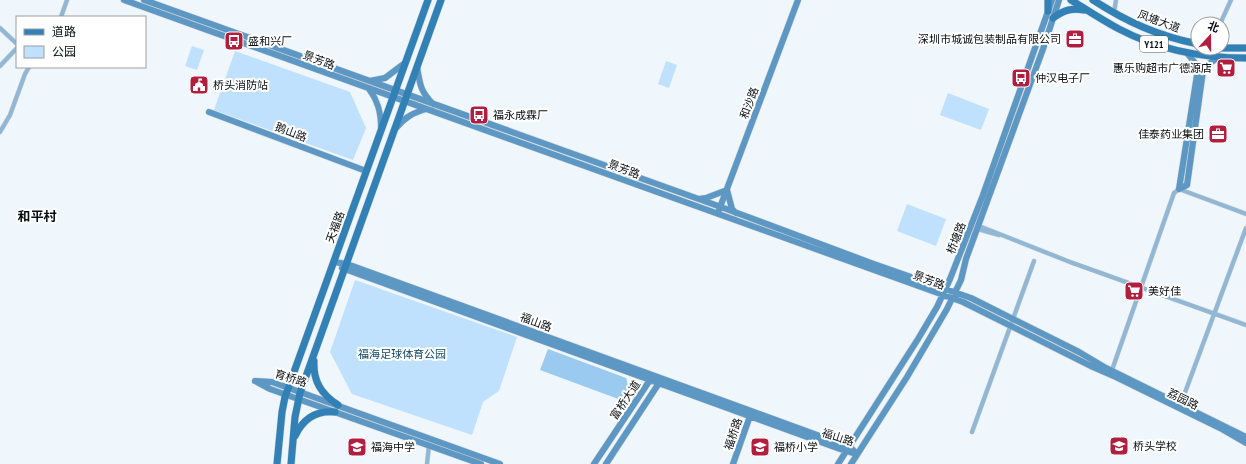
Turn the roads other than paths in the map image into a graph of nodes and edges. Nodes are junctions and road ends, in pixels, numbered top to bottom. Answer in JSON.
{"nodes":[{"id":1,"x":67,"y":0,"type":"edge"},
{"id":2,"x":124,"y":0,"type":"edge"},
{"id":3,"x":144,"y":0,"type":"edge"},
{"id":4,"x":428,"y":0,"type":"edge"},
{"id":5,"x":441,"y":0,"type":"edge"},
{"id":6,"x":798,"y":0,"type":"edge"},
{"id":7,"x":1048,"y":0,"type":"edge"},
{"id":8,"x":1052,"y":0,"type":"edge"},
{"id":9,"x":1059,"y":0,"type":"edge"},
{"id":10,"x":1072,"y":0,"type":"edge"},
{"id":11,"x":1093,"y":0,"type":"edge"},
{"id":12,"x":1116,"y":0,"type":"edge"},
{"id":13,"x":1231,"y":0,"type":"edge"},
{"id":14,"x":1088,"y":10,"type":"junction"},
{"id":15,"x":1048,"y":11,"type":"junction"},
{"id":16,"x":1114,"y":13,"type":"junction"},
{"id":17,"x":61,"y":16,"type":"edge"},
{"id":18,"x":1224,"y":16,"type":"edge"},
{"id":19,"x":1053,"y":18,"type":"junction"},
{"id":20,"x":0,"y":28,"type":"edge"},
{"id":21,"x":1190,"y":42,"type":"edge"},
{"id":22,"x":16,"y":43,"type":"edge"},
{"id":23,"x":1230,"y":47,"type":"edge"},
{"id":24,"x":1246,"y":48,"type":"edge"},
{"id":25,"x":16,"y":49,"type":"edge"},
{"id":26,"x":1187,"y":53,"type":"junction"},
{"id":27,"x":1219,"y":57,"type":"junction"},
{"id":28,"x":1246,"y":58,"type":"edge"},
{"id":29,"x":405,"y":63,"type":"junction"},
{"id":30,"x":0,"y":66,"type":"edge"},
{"id":31,"x":417,"y":67,"type":"junction"},
{"id":32,"x":28,"y":68,"type":"edge"},
{"id":33,"x":368,"y":85,"type":"junction"},
{"id":34,"x":394,"y":94,"type":"junction"},
{"id":35,"x":406,"y":99,"type":"junction"},
{"id":36,"x":434,"y":105,"type":"junction"},
{"id":37,"x":426,"y":109,"type":"junction"},
{"id":38,"x":209,"y":112,"type":"dead end"},
{"id":39,"x":381,"y":129,"type":"junction"},
{"id":40,"x":395,"y":129,"type":"junction"},
{"id":41,"x":0,"y":132,"type":"edge"},
{"id":42,"x":366,"y":171,"type":"junction"},
{"id":43,"x":1179,"y":189,"type":"junction"},
{"id":44,"x":727,"y":190,"type":"junction"},
{"id":45,"x":697,"y":199,"type":"junction"},
{"id":46,"x":720,"y":210,"type":"junction"},
{"id":47,"x":736,"y":213,"type":"junction"},
{"id":48,"x":1246,"y":214,"type":"edge"},
{"id":49,"x":978,"y":228,"type":"junction"},
{"id":50,"x":1246,"y":228,"type":"edge"},
{"id":51,"x":1034,"y":261,"type":"dead end"},
{"id":52,"x":334,"y":262,"type":"junction"},
{"id":53,"x":346,"y":267,"type":"junction"},
{"id":54,"x":1141,"y":287,"type":"junction"},
{"id":55,"x":946,"y":289,"type":"junction"},
{"id":56,"x":943,"y":295,"type":"junction"},
{"id":57,"x":954,"y":296,"type":"junction"},
{"id":58,"x":1214,"y":314,"type":"junction"},
{"id":59,"x":1012,"y":322,"type":"junction"},
{"id":60,"x":1246,"y":325,"type":"edge"},
{"id":61,"x":315,"y":350,"type":"junction"},
{"id":62,"x":1111,"y":372,"type":"junction"},
{"id":63,"x":650,"y":380,"type":"junction"},
{"id":64,"x":658,"y":380,"type":"junction"},
{"id":65,"x":288,"y":391,"type":"junction"},
{"id":66,"x":300,"y":395,"type":"junction"},
{"id":67,"x":1180,"y":406,"type":"junction"},
{"id":68,"x":336,"y":408,"type":"junction"},
{"id":69,"x":751,"y":414,"type":"junction"},
{"id":70,"x":972,"y":432,"type":"dead end"},
{"id":71,"x":1246,"y":437,"type":"edge"},
{"id":72,"x":1246,"y":443,"type":"edge"},
{"id":73,"x":293,"y":444,"type":"junction"},
{"id":74,"x":429,"y":445,"type":"junction"},
{"id":75,"x":848,"y":449,"type":"junction"},
{"id":76,"x":857,"y":454,"type":"junction"},
{"id":77,"x":607,"y":462,"type":"edge"},
{"id":78,"x":277,"y":464,"type":"edge"},
{"id":79,"x":291,"y":464,"type":"edge"},
{"id":80,"x":427,"y":464,"type":"edge"},
{"id":81,"x":481,"y":464,"type":"edge"},
{"id":82,"x":500,"y":464,"type":"edge"},
{"id":83,"x":594,"y":464,"type":"edge"},
{"id":84,"x":733,"y":464,"type":"edge"},
{"id":85,"x":838,"y":464,"type":"edge"},
{"id":86,"x":851,"y":464,"type":"edge"}],
"edges":[{"from":1,"to":17,"type":"street"},
{"from":2,"to":33,"type":"street","name":"景芳路"},
{"from":3,"to":33,"type":"street","name":"景芳路"},
{"from":4,"to":29,"type":"main road","name":"天福路"},
{"from":5,"to":31,"type":"main road"},
{"from":6,"to":44,"type":"street","name":"和沙路"},
{"from":7,"to":15,"type":"main road"},
{"from":8,"to":15,"type":"street","name":"桥塘路"},
{"from":9,"to":19,"type":"street","name":"桥塘路"},
{"from":10,"to":14,"type":"main road","name":"凤塘大道","number":"Y121"},
{"from":11,"to":16,"type":"main road","name":"凤塘大道","number":"Y121"},
{"from":12,"to":16,"type":"street"},
{"from":13,"to":18,"type":"street"},
{"from":14,"to":19,"type":"main road"},
{"from":14,"to":26,"type":"main road","name":"凤塘大道","number":"Y121"},
{"from":15,"to":55,"type":"street","name":"桥塘路"},
{"from":16,"to":21,"type":"main road","name":"凤塘大道","number":"Y121"},
{"from":19,"to":49,"type":"street","name":"桥塘路"},
{"from":20,"to":22,"type":"street"},
{"from":23,"to":24,"type":"main road"},
{"from":25,"to":30,"type":"street"},
{"from":26,"to":27,"type":"main road","name":"凤塘大道","number":"Y121"},
{"from":26,"to":43,"type":"street"},
{"from":27,"to":28,"type":"main road","name":"凤塘大道","number":"Y121"},
{"from":27,"to":43,"type":"street"},
{"from":29,"to":33,"type":"street"},
{"from":29,"to":34,"type":"main road","name":"天福路"},
{"from":31,"to":35,"type":"main road"},
{"from":31,"to":36,"type":"street"},
{"from":32,"to":41,"type":"street"},
{"from":33,"to":34,"type":"street","name":"景芳路"},
{"from":33,"to":39,"type":"street"},
{"from":34,"to":35,"type":"street","name":"景芳路"},
{"from":34,"to":39,"type":"main road","name":"天福路"},
{"from":35,"to":36,"type":"street","name":"景芳路"},
{"from":35,"to":37,"type":"street","name":"景芳路"},
{"from":35,"to":40,"type":"main road"},
{"from":36,"to":45,"type":"street","name":"景芳路"},
{"from":37,"to":40,"type":"street"},
{"from":37,"to":46,"type":"street","name":"景芳路"},
{"from":38,"to":42,"type":"street","name":"鹅山路"},
{"from":39,"to":42,"type":"main road","name":"天福路"},
{"from":40,"to":53,"type":"main road"},
{"from":42,"to":52,"type":"main road","name":"天福路"},
{"from":43,"to":48,"type":"street"},
{"from":43,"to":54,"type":"street"},
{"from":44,"to":45,"type":"street"},
{"from":44,"to":46,"type":"street","name":"和沙路"},
{"from":44,"to":47,"type":"street"},
{"from":45,"to":46,"type":"street","name":"景芳路"},
{"from":46,"to":47,"type":"street","name":"景芳路"},
{"from":46,"to":56,"type":"street","name":"景芳路"},
{"from":47,"to":55,"type":"street","name":"景芳路"},
{"from":49,"to":54,"type":"street"},
{"from":49,"to":57,"type":"street","name":"桥塘路"},
{"from":50,"to":58,"type":"street"},
{"from":51,"to":59,"type":"street"},
{"from":52,"to":53,"type":"street","name":"福山路"},
{"from":52,"to":65,"type":"main road","name":"天福路"},
{"from":53,"to":61,"type":"main road"},
{"from":53,"to":63,"type":"street","name":"福山路"},
{"from":53,"to":64,"type":"street","name":"福山路"},
{"from":54,"to":58,"type":"street"},
{"from":54,"to":62,"type":"street"},
{"from":55,"to":56,"type":"street","name":"桥塘路"},
{"from":55,"to":57,"type":"street","name":"景芳路"},
{"from":56,"to":57,"type":"street","name":"景芳路"},
{"from":56,"to":75,"type":"street","name":"桥塘路"},
{"from":57,"to":59,"type":"street","name":"景芳路"},
{"from":57,"to":76,"type":"street","name":"桥塘路"},
{"from":58,"to":60,"type":"street"},
{"from":58,"to":67,"type":"street"},
{"from":59,"to":62,"type":"street","name":"景芳路"},
{"from":59,"to":70,"type":"street"},
{"from":61,"to":66,"type":"main road"},
{"from":61,"to":68,"type":"main road"},
{"from":62,"to":67,"type":"street","name":"荔园路"},
{"from":63,"to":64,"type":"street","name":"富桥大道"},
{"from":63,"to":83,"type":"street","name":"富桥大道"},
{"from":64,"to":69,"type":"street","name":"福山路"},
{"from":64,"to":77,"type":"street","name":"富桥大道"},
{"from":65,"to":66,"type":"street","name":"育桥路"},
{"from":65,"to":78,"type":"main road","name":"天福路"},
{"from":66,"to":68,"type":"street","name":"育桥路"},
{"from":66,"to":73,"type":"main road"},
{"from":67,"to":71,"type":"street","name":"荔园路"},
{"from":67,"to":72,"type":"street","name":"荔园路"},
{"from":68,"to":73,"type":"main road"},
{"from":68,"to":74,"type":"street","name":"育桥路"},
{"from":68,"to":82,"type":"street","name":"育桥路"},
{"from":69,"to":75,"type":"street","name":"福山路"},
{"from":69,"to":84,"type":"street","name":"福桥路"},
{"from":73,"to":79,"type":"main road"},
{"from":74,"to":80,"type":"street"},
{"from":74,"to":81,"type":"street","name":"育桥路"},
{"from":75,"to":76,"type":"street","name":"福山路"},
{"from":75,"to":85,"type":"street","name":"桥塘路"},
{"from":76,"to":86,"type":"street","name":"桥塘路"}]}
